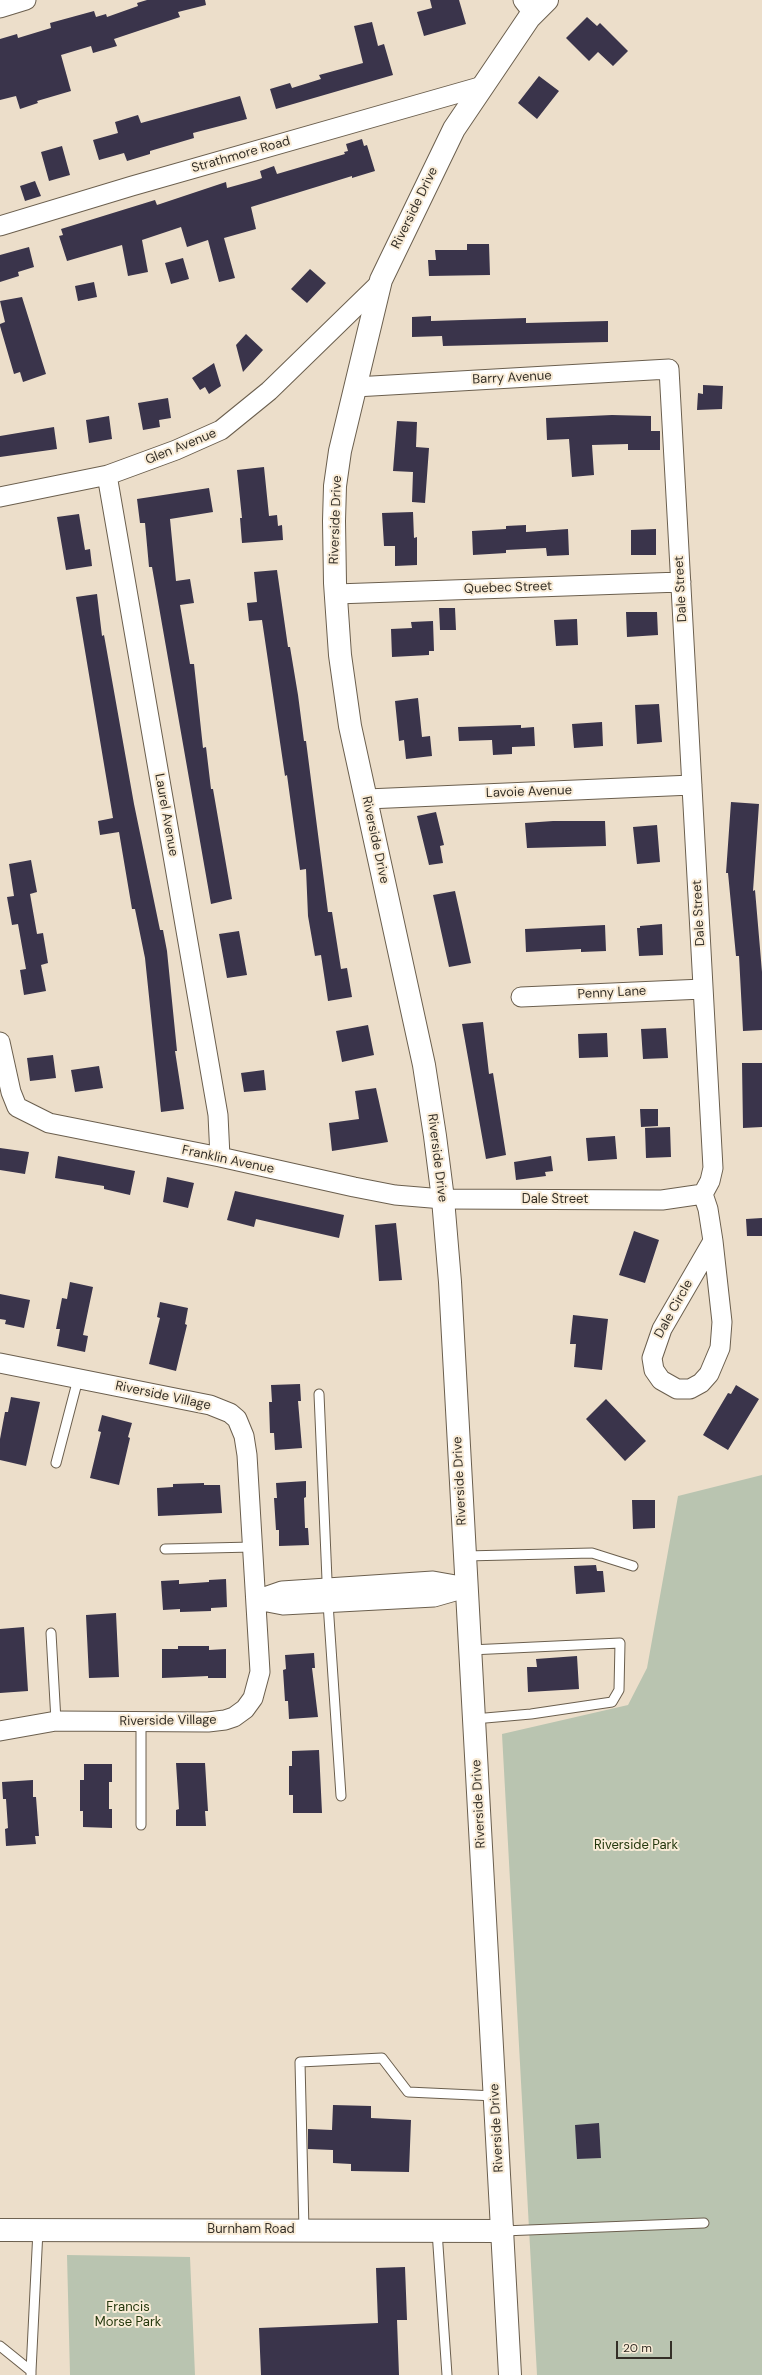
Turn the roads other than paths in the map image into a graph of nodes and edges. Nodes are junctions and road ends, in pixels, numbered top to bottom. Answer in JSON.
{"nodes":[{"id":1,"x":26,"y":0,"type":"edge"},
{"id":2,"x":534,"y":4,"type":"edge"},
{"id":3,"x":0,"y":8,"type":"edge"},
{"id":4,"x":483,"y":86,"type":"junction"},
{"id":5,"x":0,"y":226,"type":"edge"},
{"id":6,"x":380,"y":283,"type":"junction"},
{"id":7,"x":669,"y":369,"type":"joint"},
{"id":8,"x":355,"y":387,"type":"junction"},
{"id":9,"x":107,"y":475,"type":"junction"},
{"id":10,"x":0,"y":497,"type":"edge"},
{"id":11,"x":681,"y":582,"type":"junction"},
{"id":12,"x":336,"y":594,"type":"junction"},
{"id":13,"x":692,"y":786,"type":"junction"},
{"id":14,"x":367,"y":799,"type":"junction"},
{"id":15,"x":703,"y":989,"type":"junction"},
{"id":16,"x":521,"y":997,"type":"dead end"},
{"id":17,"x":0,"y":1042,"type":"edge"},
{"id":18,"x":220,"y":1156,"type":"junction"},
{"id":19,"x":703,"y":1194,"type":"junction"},
{"id":20,"x":443,"y":1199,"type":"junction"},
{"id":21,"x":713,"y":1242,"type":"junction"},
{"id":22,"x":0,"y":1363,"type":"edge"},
{"id":23,"x":78,"y":1379,"type":"junction"},
{"id":24,"x":319,"y":1394,"type":"dead end"},
{"id":25,"x":56,"y":1463,"type":"dead end"},
{"id":26,"x":253,"y":1547,"type":"junction"},
{"id":27,"x":165,"y":1549,"type":"dead end"},
{"id":28,"x":465,"y":1556,"type":"junction"},
{"id":29,"x":633,"y":1566,"type":"dead end"},
{"id":30,"x":467,"y":1587,"type":"junction"},
{"id":31,"x":328,"y":1596,"type":"junction"},
{"id":32,"x":256,"y":1600,"type":"junction"},
{"id":33,"x":51,"y":1633,"type":"dead end"},
{"id":34,"x":470,"y":1650,"type":"junction"},
{"id":35,"x":474,"y":1719,"type":"junction"},
{"id":36,"x":141,"y":1721,"type":"junction"},
{"id":37,"x":56,"y":1722,"type":"junction"},
{"id":38,"x":0,"y":1731,"type":"edge"},
{"id":39,"x":341,"y":1796,"type":"dead end"},
{"id":40,"x":141,"y":1825,"type":"dead end"},
{"id":41,"x":495,"y":2096,"type":"junction"},
{"id":42,"x":704,"y":2223,"type":"dead end"},
{"id":43,"x":0,"y":2230,"type":"edge"},
{"id":44,"x":38,"y":2230,"type":"junction"},
{"id":45,"x":304,"y":2230,"type":"junction"},
{"id":46,"x":436,"y":2230,"type":"junction"},
{"id":47,"x":502,"y":2231,"type":"junction"},
{"id":48,"x":0,"y":2346,"type":"edge"},
{"id":49,"x":31,"y":2373,"type":"edge"},
{"id":50,"x":447,"y":2375,"type":"edge"},
{"id":51,"x":510,"y":2375,"type":"edge"}],
"edges":[{"from":1,"to":3,"type":"street"},
{"from":2,"to":4,"type":"main road","name":"Riverside Drive"},
{"from":4,"to":5,"type":"street","name":"Strathmore Road"},
{"from":4,"to":6,"type":"main road","name":"Riverside Drive"},
{"from":6,"to":8,"type":"main road","name":"Riverside Drive"},
{"from":6,"to":9,"type":"street","name":"Glen Avenue"},
{"from":7,"to":8,"type":"street","name":"Barry Avenue"},
{"from":7,"to":11,"type":"street","name":"Dale Street"},
{"from":8,"to":12,"type":"main road","name":"Riverside Drive"},
{"from":9,"to":10,"type":"street","name":"Glen Avenue"},
{"from":9,"to":18,"type":"street","name":"Laurel Avenue"},
{"from":11,"to":12,"type":"street","name":"Quebec Street"},
{"from":11,"to":13,"type":"street","name":"Dale Street"},
{"from":12,"to":14,"type":"main road","name":"Riverside Drive"},
{"from":13,"to":14,"type":"street","name":"Lavoie Avenue"},
{"from":13,"to":15,"type":"street","name":"Dale Street"},
{"from":14,"to":20,"type":"main road","name":"Riverside Drive"},
{"from":15,"to":16,"type":"street","name":"Penny Lane"},
{"from":15,"to":19,"type":"street","name":"Dale Street"},
{"from":17,"to":18,"type":"street","name":"Franklin Avenue"},
{"from":18,"to":20,"type":"street","name":"Franklin Avenue"},
{"from":19,"to":20,"type":"street","name":"Dale Street"},
{"from":19,"to":21,"type":"street","name":"Dale Circle"},
{"from":20,"to":28,"type":"main road","name":"Riverside Drive"},
{"from":21,"to":21,"type":"street","name":"Dale Circle"},
{"from":22,"to":23,"type":"street","name":"Riverside Village"},
{"from":23,"to":25,"type":"lane"},
{"from":23,"to":26,"type":"street","name":"Riverside Village"},
{"from":24,"to":31,"type":"lane"},
{"from":26,"to":27,"type":"lane"},
{"from":26,"to":32,"type":"street","name":"Riverside Village"},
{"from":28,"to":29,"type":"lane"},
{"from":28,"to":30,"type":"main road","name":"Riverside Drive"},
{"from":30,"to":31,"type":"street"},
{"from":30,"to":34,"type":"main road","name":"Riverside Drive"},
{"from":31,"to":32,"type":"street"},
{"from":31,"to":39,"type":"lane"},
{"from":32,"to":36,"type":"street","name":"Riverside Village"},
{"from":33,"to":37,"type":"lane"},
{"from":34,"to":35,"type":"main road","name":"Riverside Drive"},
{"from":34,"to":35,"type":"lane"},
{"from":35,"to":41,"type":"main road","name":"Riverside Drive"},
{"from":36,"to":37,"type":"street","name":"Riverside Village"},
{"from":36,"to":40,"type":"lane"},
{"from":37,"to":38,"type":"street","name":"Riverside Village"},
{"from":41,"to":45,"type":"lane"},
{"from":41,"to":47,"type":"main road","name":"Riverside Drive"},
{"from":42,"to":47,"type":"lane"},
{"from":43,"to":44,"type":"main road","name":"Burnham Road"},
{"from":44,"to":45,"type":"main road","name":"Burnham Road"},
{"from":44,"to":49,"type":"lane"},
{"from":45,"to":46,"type":"main road","name":"Burnham Road"},
{"from":46,"to":47,"type":"main road","name":"Burnham Road"},
{"from":46,"to":50,"type":"lane"},
{"from":47,"to":51,"type":"main road","name":"Riverside Drive"},
{"from":48,"to":49,"type":"lane"}]}
